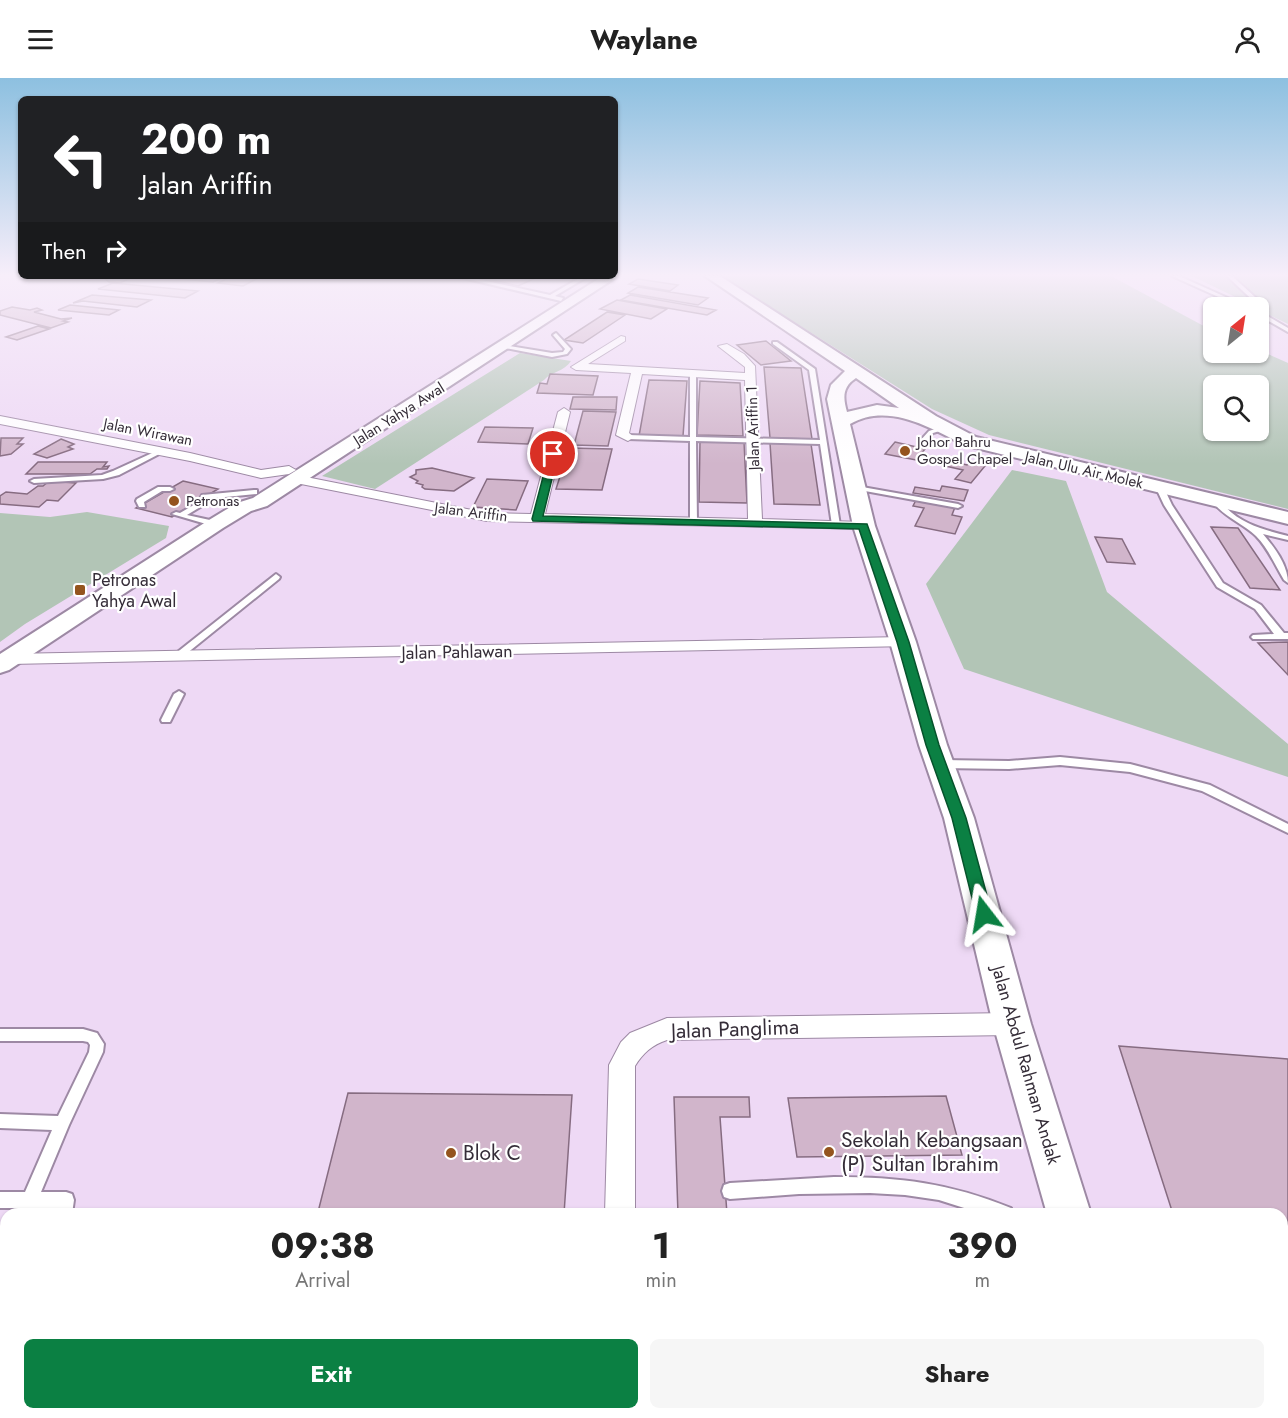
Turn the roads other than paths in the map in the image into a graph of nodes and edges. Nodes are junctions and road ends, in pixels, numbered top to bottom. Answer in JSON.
{"nodes":[{"id":1,"x":492,"y":339,"type":"edge"},
{"id":2,"x":516,"y":339,"type":"edge"},
{"id":3,"x":559,"y":339,"type":"edge"},
{"id":4,"x":621,"y":339,"type":"dead end"},
{"id":5,"x":806,"y":339,"type":"edge"},
{"id":6,"x":775,"y":343,"type":"dead end"},
{"id":7,"x":723,"y":346,"type":"dead end"},
{"id":8,"x":503,"y":347,"type":"junction"},
{"id":9,"x":636,"y":371,"type":"junction"},
{"id":10,"x":856,"y":372,"type":"junction"},
{"id":11,"x":693,"y":374,"type":"junction"},
{"id":12,"x":751,"y":377,"type":"junction"},
{"id":13,"x":564,"y":412,"type":"dead end"},
{"id":14,"x":0,"y":420,"type":"edge"},
{"id":15,"x":14,"y":423,"type":"junction"},
{"id":16,"x":839,"y":423,"type":"junction"},
{"id":17,"x":937,"y":424,"type":"junction"},
{"id":18,"x":0,"y":431,"type":"edge"},
{"id":19,"x":628,"y":437,"type":"joint"},
{"id":20,"x":693,"y":439,"type":"junction"},
{"id":21,"x":754,"y":440,"type":"junction"},
{"id":22,"x":822,"y":442,"type":"junction"},
{"id":23,"x":922,"y":442,"type":"dead end"},
{"id":24,"x":162,"y":451,"type":"junction"},
{"id":25,"x":292,"y":475,"type":"junction"},
{"id":26,"x":34,"y":481,"type":"dead end"},
{"id":27,"x":854,"y":487,"type":"junction"},
{"id":28,"x":1160,"y":488,"type":"junction"},
{"id":29,"x":170,"y":489,"type":"dead end"},
{"id":30,"x":255,"y":490,"type":"junction"},
{"id":31,"x":1216,"y":501,"type":"junction"},
{"id":32,"x":142,"y":505,"type":"dead end"},
{"id":33,"x":958,"y":506,"type":"dead end"},
{"id":34,"x":1288,"y":518,"type":"edge"},
{"id":35,"x":537,"y":519,"type":"junction"},
{"id":36,"x":693,"y":522,"type":"junction"},
{"id":37,"x":755,"y":523,"type":"junction"},
{"id":38,"x":216,"y":524,"type":"junction"},
{"id":39,"x":836,"y":525,"type":"junction"},
{"id":40,"x":864,"y":526,"type":"junction"},
{"id":41,"x":1251,"y":529,"type":"junction"},
{"id":42,"x":1288,"y":538,"type":"edge"},
{"id":43,"x":276,"y":577,"type":"dead end"},
{"id":44,"x":1288,"y":580,"type":"edge"},
{"id":45,"x":1284,"y":636,"type":"edge"},
{"id":46,"x":1256,"y":637,"type":"dead end"},
{"id":47,"x":903,"y":642,"type":"junction"},
{"id":48,"x":178,"y":656,"type":"junction"},
{"id":49,"x":5,"y":662,"type":"edge"},
{"id":50,"x":179,"y":694,"type":"dead end"},
{"id":51,"x":166,"y":720,"type":"dead end"},
{"id":52,"x":940,"y":764,"type":"junction"},
{"id":53,"x":1288,"y":829,"type":"edge"},
{"id":54,"x":1012,"y":1024,"type":"junction"},
{"id":55,"x":0,"y":1035,"type":"edge"},
{"id":56,"x":0,"y":1121,"type":"edge"},
{"id":57,"x":62,"y":1123,"type":"junction"},
{"id":58,"x":730,"y":1191,"type":"dead end"},
{"id":59,"x":0,"y":1200,"type":"edge"},
{"id":60,"x":30,"y":1200,"type":"junction"},
{"id":61,"x":66,"y":1208,"type":"edge"},
{"id":62,"x":620,"y":1208,"type":"edge"},
{"id":63,"x":993,"y":1208,"type":"edge"},
{"id":64,"x":1067,"y":1208,"type":"edge"}],
"edges":[{"from":1,"to":25,"type":"street","name":"Jalan Yahya Awal"},
{"from":2,"to":8,"type":"street","name":"Jalan Yahya Awal"},
{"from":3,"to":8,"type":"lane"},
{"from":4,"to":9,"type":"street"},
{"from":5,"to":10,"type":"street","name":"Jalan Ulu Air Molek"},
{"from":6,"to":22,"type":"lane"},
{"from":7,"to":12,"type":"street","name":"Jalan Ariffin 1"},
{"from":8,"to":25,"type":"street","name":"Jalan Yahya Awal"},
{"from":9,"to":11,"type":"street"},
{"from":9,"to":19,"type":"street"},
{"from":10,"to":16,"type":"street","name":"Jalan Abdul Rahman Andak"},
{"from":10,"to":17,"type":"street","name":"Jalan Ulu Air Molek"},
{"from":11,"to":12,"type":"street"},
{"from":11,"to":20,"type":"lane"},
{"from":12,"to":21,"type":"street","name":"Jalan Ariffin 1"},
{"from":13,"to":35,"type":"street"},
{"from":14,"to":15,"type":"street","name":"Jalan Wirawan"},
{"from":15,"to":18,"type":"street"},
{"from":15,"to":24,"type":"street","name":"Jalan Wirawan"},
{"from":16,"to":17,"type":"street"},
{"from":16,"to":27,"type":"street","name":"Jalan Abdul Rahman Andak"},
{"from":17,"to":23,"type":"lane"},
{"from":17,"to":28,"type":"street","name":"Jalan Ulu Air Molek"},
{"from":19,"to":20,"type":"lane"},
{"from":20,"to":21,"type":"lane"},
{"from":20,"to":36,"type":"lane"},
{"from":21,"to":22,"type":"lane"},
{"from":21,"to":37,"type":"street","name":"Jalan Ariffin 1"},
{"from":22,"to":39,"type":"lane"},
{"from":24,"to":26,"type":"lane"},
{"from":24,"to":30,"type":"street","name":"Jalan Wirawan"},
{"from":25,"to":30,"type":"street","name":"Jalan Yahya Awal"},
{"from":25,"to":35,"type":"street","name":"Jalan Ariffin"},
{"from":27,"to":33,"type":"lane"},
{"from":27,"to":40,"type":"street","name":"Jalan Abdul Rahman Andak"},
{"from":28,"to":31,"type":"street","name":"Jalan Ulu Air Molek"},
{"from":28,"to":45,"type":"lane"},
{"from":29,"to":32,"type":"lane"},
{"from":30,"to":38,"type":"street","name":"Jalan Yahya Awal"},
{"from":30,"to":38,"type":"lane"},
{"from":31,"to":34,"type":"street","name":"Jalan Ulu Air Molek"},
{"from":31,"to":41,"type":"lane"},
{"from":35,"to":36,"type":"street","name":"Jalan Ariffin"},
{"from":36,"to":37,"type":"street","name":"Jalan Ariffin"},
{"from":37,"to":39,"type":"street","name":"Jalan Ariffin"},
{"from":38,"to":49,"type":"street","name":"Jalan Yahya Awal"},
{"from":39,"to":40,"type":"street","name":"Jalan Ariffin"},
{"from":40,"to":47,"type":"street","name":"Jalan Abdul Rahman Andak"},
{"from":41,"to":42,"type":"lane"},
{"from":41,"to":44,"type":"lane"},
{"from":43,"to":48,"type":"lane"},
{"from":45,"to":46,"type":"lane"},
{"from":47,"to":48,"type":"street","name":"Jalan Pahlawan"},
{"from":47,"to":52,"type":"street","name":"Jalan Abdul Rahman Andak"},
{"from":48,"to":49,"type":"street","name":"Jalan Pahlawan"},
{"from":50,"to":51,"type":"lane"},
{"from":52,"to":53,"type":"lane"},
{"from":52,"to":54,"type":"street","name":"Jalan Abdul Rahman Andak"},
{"from":54,"to":62,"type":"street","name":"Jalan Panglima"},
{"from":54,"to":64,"type":"street","name":"Jalan Abdul Rahman Andak"},
{"from":55,"to":57,"type":"lane"},
{"from":56,"to":57,"type":"lane"},
{"from":57,"to":60,"type":"lane"},
{"from":58,"to":63,"type":"lane"},
{"from":59,"to":60,"type":"lane"},
{"from":60,"to":61,"type":"lane"}]}
